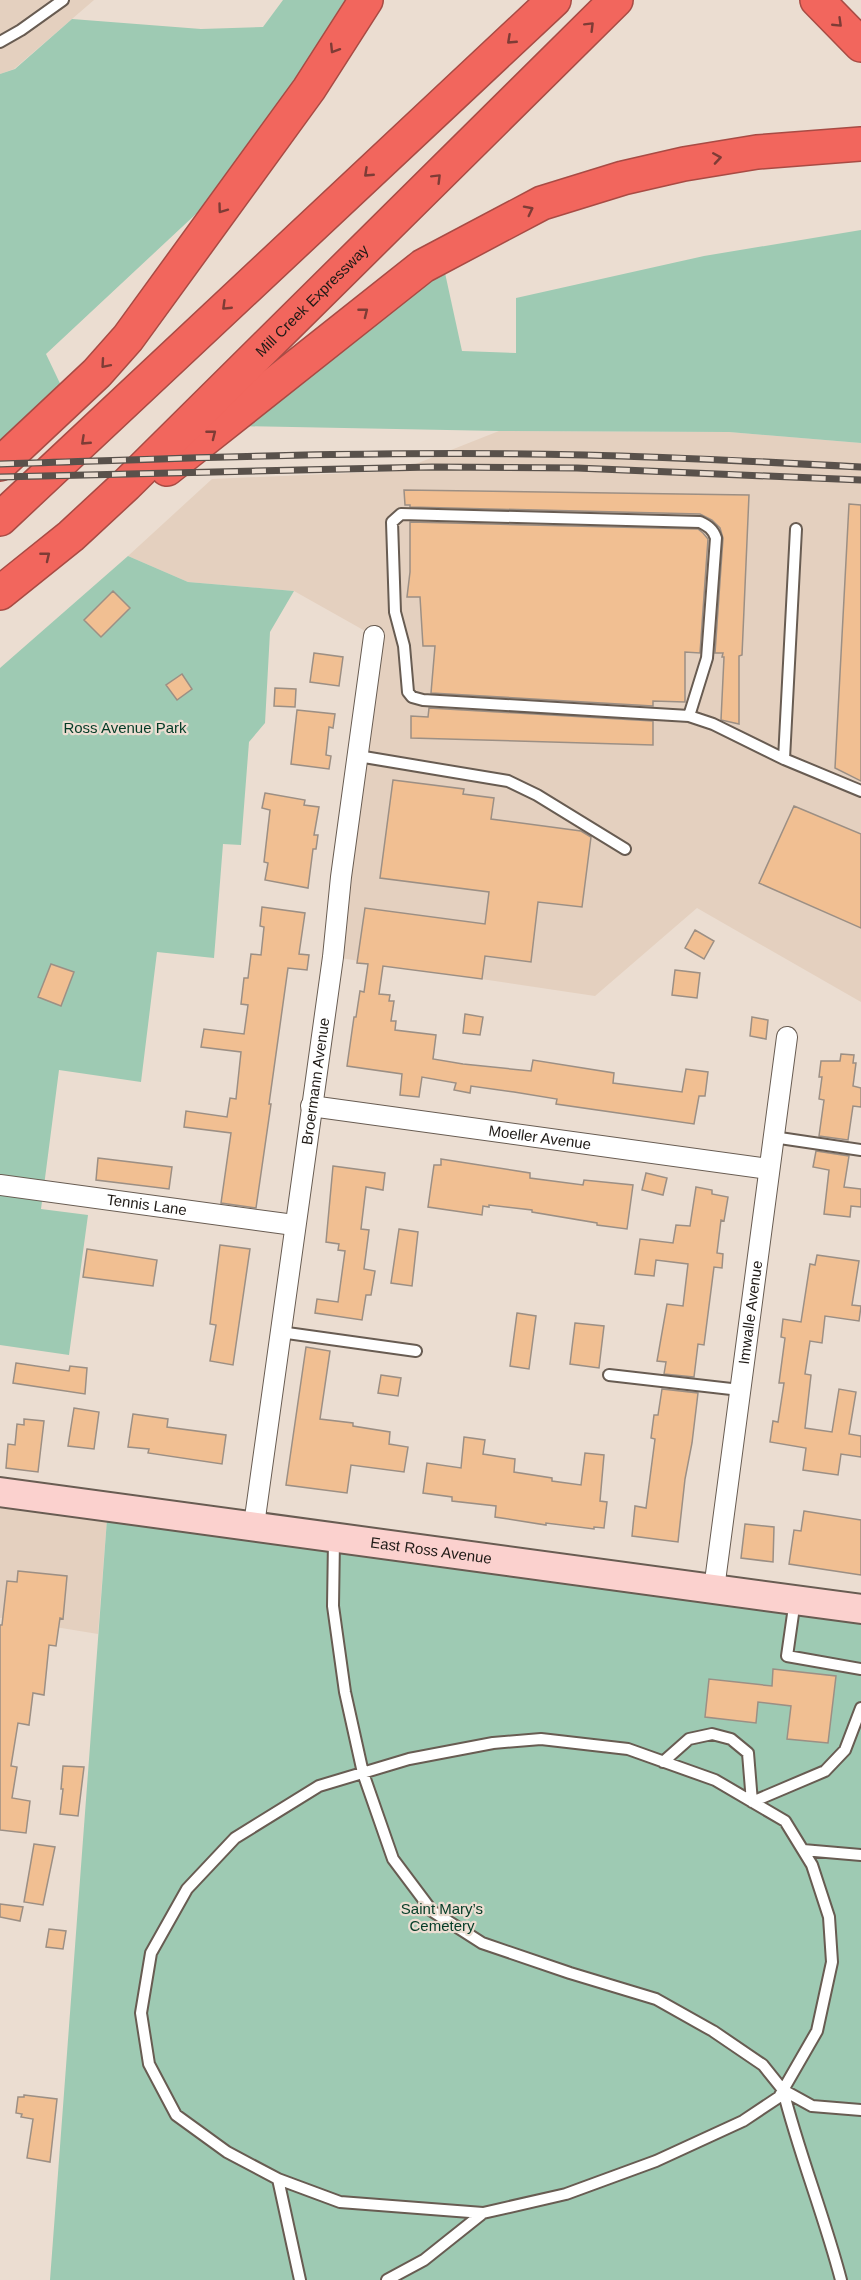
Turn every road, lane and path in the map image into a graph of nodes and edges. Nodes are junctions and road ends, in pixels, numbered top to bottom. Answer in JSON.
{"nodes":[{"id":1,"x":63,"y":0,"type":"edge"},
{"id":2,"x":366,"y":0,"type":"edge"},
{"id":3,"x":554,"y":0,"type":"edge"},
{"id":4,"x":616,"y":0,"type":"edge"},
{"id":5,"x":817,"y":0,"type":"edge"},
{"id":6,"x":0,"y":42,"type":"edge"},
{"id":7,"x":861,"y":45,"type":"edge"},
{"id":8,"x":861,"y":144,"type":"edge"},
{"id":9,"x":0,"y":464,"type":"edge"},
{"id":10,"x":126,"y":485,"type":"junction"},
{"id":11,"x":0,"y":519,"type":"edge"},
{"id":12,"x":796,"y":529,"type":"dead end"},
{"id":13,"x":0,"y":593,"type":"edge"},
{"id":14,"x":374,"y":636,"type":"dead end"},
{"id":15,"x":689,"y":716,"type":"junction"},
{"id":16,"x":358,"y":756,"type":"junction"},
{"id":17,"x":784,"y":759,"type":"junction"},
{"id":18,"x":861,"y":791,"type":"edge"},
{"id":19,"x":625,"y":849,"type":"dead end"},
{"id":20,"x":787,"y":1037,"type":"dead end"},
{"id":21,"x":311,"y":1106,"type":"junction"},
{"id":22,"x":773,"y":1137,"type":"junction"},
{"id":23,"x":861,"y":1150,"type":"edge"},
{"id":24,"x":768,"y":1169,"type":"junction"},
{"id":25,"x":0,"y":1185,"type":"edge"},
{"id":26,"x":294,"y":1225,"type":"junction"},
{"id":27,"x":280,"y":1332,"type":"junction"},
{"id":28,"x":416,"y":1351,"type":"dead end"},
{"id":29,"x":609,"y":1375,"type":"dead end"},
{"id":30,"x":740,"y":1390,"type":"junction"},
{"id":31,"x":0,"y":1492,"type":"edge"},
{"id":32,"x":254,"y":1525,"type":"junction"},
{"id":33,"x":334,"y":1536,"type":"junction"},
{"id":34,"x":714,"y":1589,"type":"junction"},
{"id":35,"x":795,"y":1600,"type":"junction"},
{"id":36,"x":861,"y":1609,"type":"edge"},
{"id":37,"x":861,"y":1669,"type":"edge"},
{"id":38,"x":861,"y":1708,"type":"edge"},
{"id":39,"x":663,"y":1762,"type":"junction"},
{"id":40,"x":363,"y":1773,"type":"junction"},
{"id":41,"x":752,"y":1802,"type":"junction"},
{"id":42,"x":803,"y":1850,"type":"junction"},
{"id":43,"x":861,"y":1855,"type":"edge"},
{"id":44,"x":783,"y":2090,"type":"junction"},
{"id":45,"x":861,"y":2110,"type":"edge"},
{"id":46,"x":278,"y":2179,"type":"junction"},
{"id":47,"x":483,"y":2213,"type":"junction"},
{"id":48,"x":300,"y":2280,"type":"edge"},
{"id":49,"x":387,"y":2280,"type":"edge"},
{"id":50,"x":841,"y":2280,"type":"edge"}],
"edges":[{"from":1,"to":6,"type":"lane"},
{"from":2,"to":9,"type":"highway","one_way":true},
{"from":3,"to":11,"type":"highway","one_way":true},
{"from":10,"to":4,"type":"highway","name":"Mill Creek Expressway","one_way":true},
{"from":5,"to":7,"type":"highway","one_way":true},
{"from":10,"to":8,"type":"highway","one_way":true},
{"from":13,"to":10,"type":"highway","name":"Mill Creek Expressway","one_way":true},
{"from":12,"to":17,"type":"lane"},
{"from":14,"to":16,"type":"street","name":"Broermann Avenue"},
{"from":15,"to":15,"type":"lane"},
{"from":15,"to":17,"type":"lane"},
{"from":16,"to":19,"type":"lane"},
{"from":16,"to":21,"type":"street","name":"Broermann Avenue"},
{"from":17,"to":18,"type":"lane"},
{"from":20,"to":22,"type":"street","name":"Imwalle Avenue"},
{"from":21,"to":24,"type":"street","name":"Moeller Avenue"},
{"from":21,"to":26,"type":"street","name":"Broermann Avenue"},
{"from":22,"to":23,"type":"lane"},
{"from":22,"to":24,"type":"street","name":"Imwalle Avenue"},
{"from":24,"to":30,"type":"street","name":"Imwalle Avenue"},
{"from":25,"to":26,"type":"street","name":"Tennis Lane"},
{"from":26,"to":27,"type":"street","name":"Broermann Avenue"},
{"from":27,"to":28,"type":"lane"},
{"from":27,"to":32,"type":"street","name":"Broermann Avenue"},
{"from":29,"to":30,"type":"lane"},
{"from":30,"to":34,"type":"street","name":"Imwalle Avenue"},
{"from":31,"to":32,"type":"street","name":"East Ross Avenue"},
{"from":32,"to":33,"type":"street","name":"East Ross Avenue"},
{"from":33,"to":34,"type":"street","name":"East Ross Avenue"},
{"from":33,"to":40,"type":"lane"},
{"from":34,"to":35,"type":"street","name":"East Ross Avenue"},
{"from":35,"to":36,"type":"street","name":"East Ross Avenue"},
{"from":35,"to":37,"type":"lane"},
{"from":38,"to":41,"type":"lane"},
{"from":39,"to":40,"type":"lane"},
{"from":39,"to":41,"type":"lane"},
{"from":39,"to":41,"type":"lane"},
{"from":40,"to":44,"type":"lane"},
{"from":40,"to":46,"type":"lane"},
{"from":41,"to":42,"type":"lane"},
{"from":42,"to":43,"type":"lane"},
{"from":42,"to":44,"type":"lane"},
{"from":44,"to":45,"type":"lane"},
{"from":44,"to":47,"type":"lane"},
{"from":44,"to":50,"type":"lane"},
{"from":46,"to":47,"type":"lane"},
{"from":46,"to":48,"type":"lane"},
{"from":47,"to":49,"type":"lane"}]}
